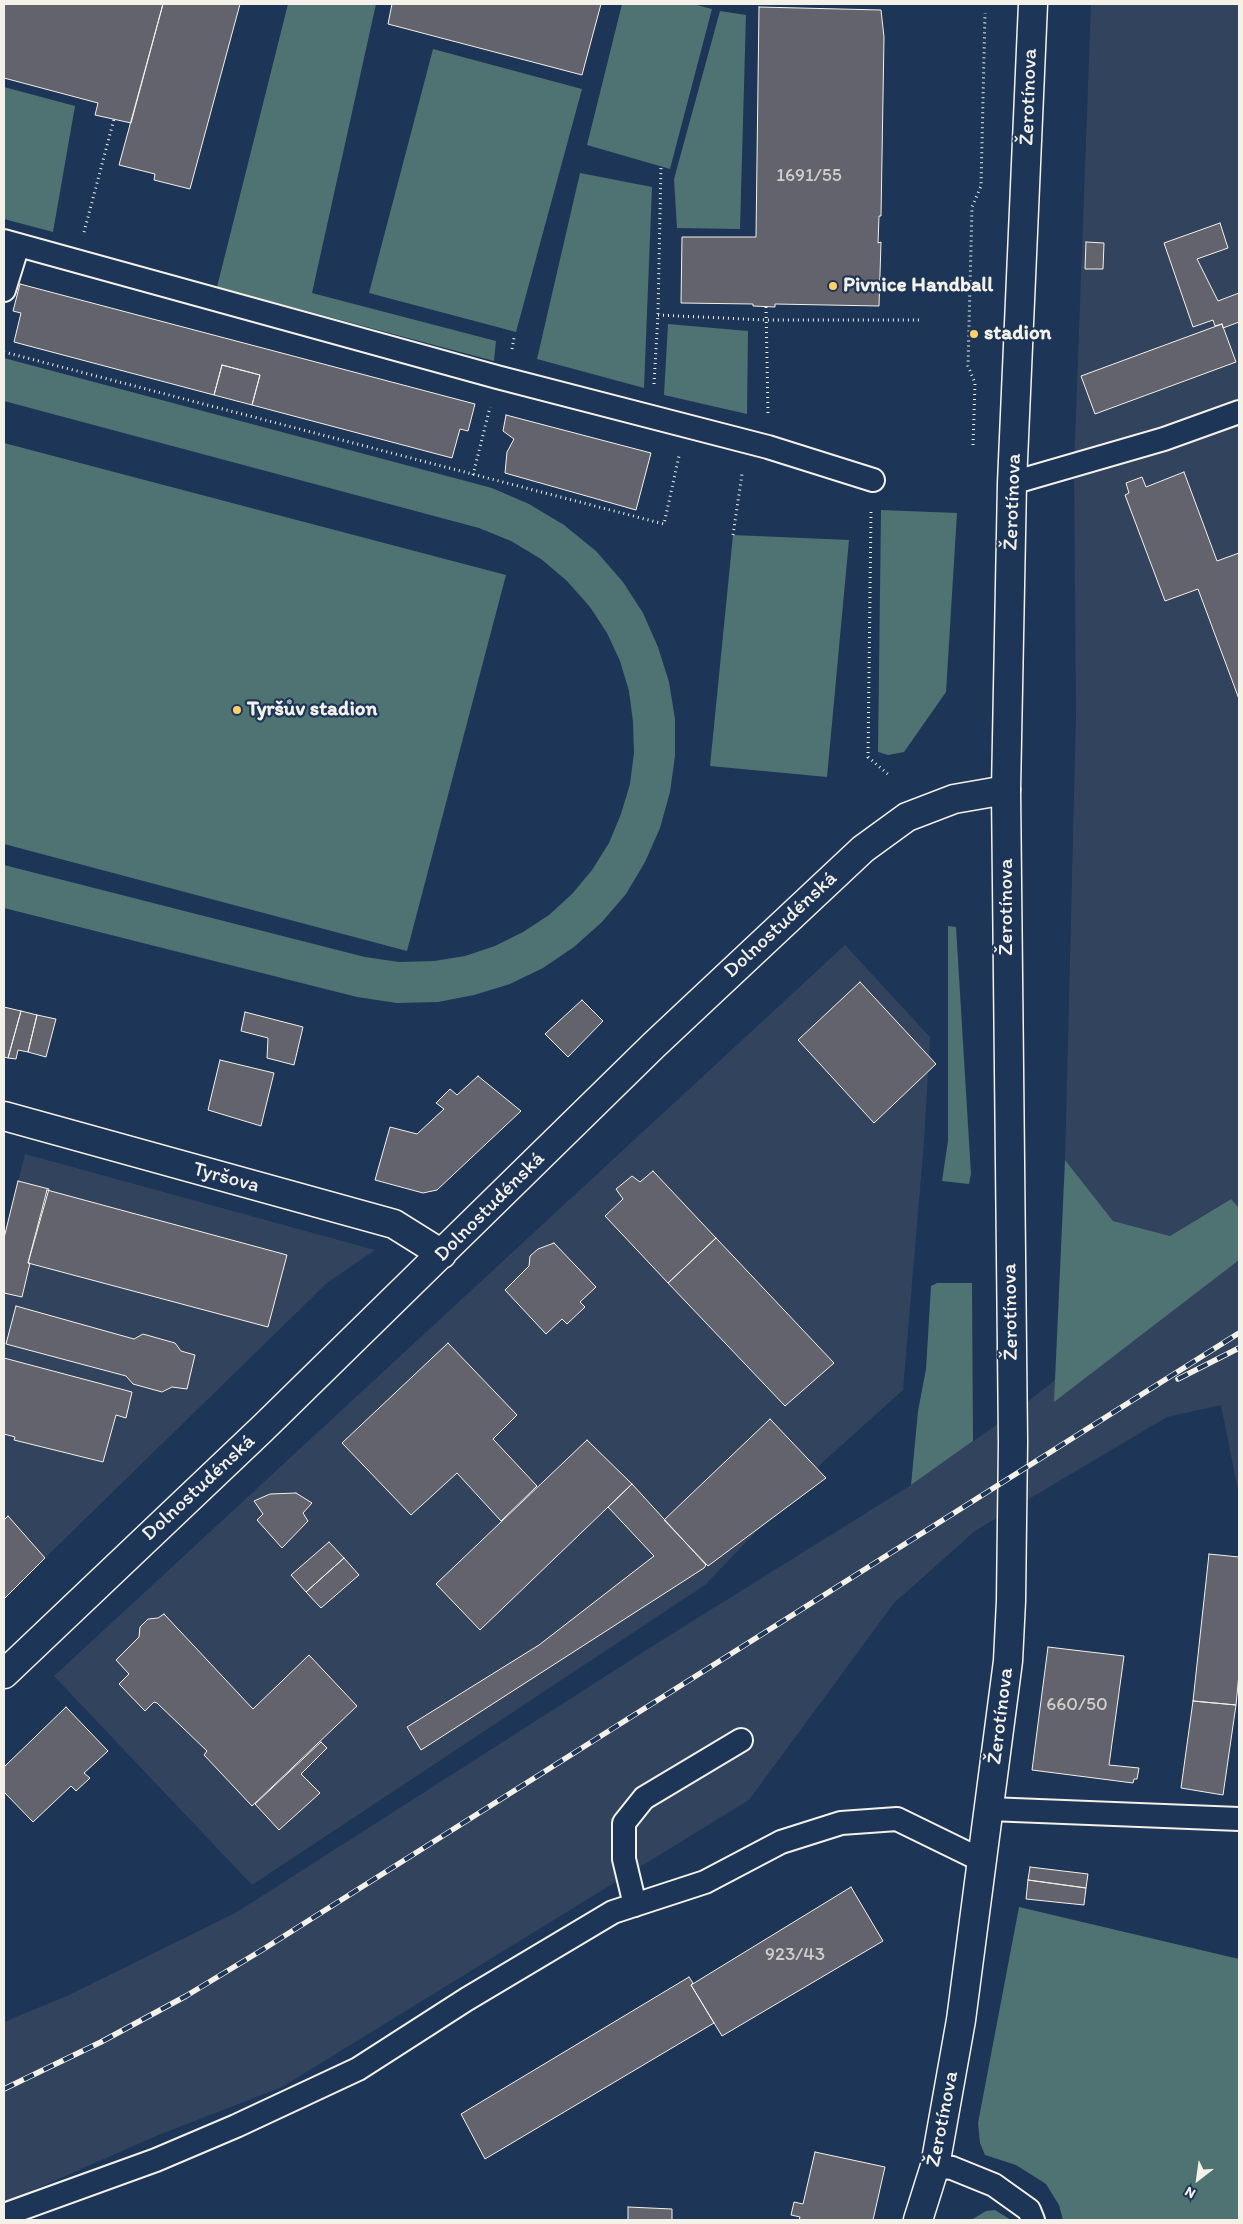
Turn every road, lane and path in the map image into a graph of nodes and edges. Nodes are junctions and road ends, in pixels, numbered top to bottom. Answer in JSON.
{"nodes":[{"id":1,"x":1033,"y":4,"type":"edge"},
{"id":2,"x":985,"y":14,"type":"dead end"},
{"id":3,"x":114,"y":119,"type":"dead end"},
{"id":4,"x":661,"y":166,"type":"dead end"},
{"id":5,"x":11,"y":243,"type":"edge"},
{"id":6,"x":76,"y":261,"type":"junction"},
{"id":7,"x":4,"y":290,"type":"edge"},
{"id":8,"x":766,"y":307,"type":"dead end"},
{"id":9,"x":658,"y":315,"type":"junction"},
{"id":10,"x":766,"y":320,"type":"junction"},
{"id":11,"x":922,"y":320,"type":"dead end"},
{"id":12,"x":4,"y":352,"type":"edge"},
{"id":13,"x":497,"y":377,"type":"junction"},
{"id":14,"x":1239,"y":412,"type":"edge"},
{"id":15,"x":652,"y":417,"type":"junction"},
{"id":16,"x":687,"y":426,"type":"junction"},
{"id":17,"x":746,"y":441,"type":"junction"},
{"id":18,"x":973,"y":445,"type":"dead end"},
{"id":19,"x":768,"y":447,"type":"junction"},
{"id":20,"x":473,"y":475,"type":"junction"},
{"id":21,"x":873,"y":480,"type":"joint"},
{"id":22,"x":1012,"y":482,"type":"junction"},
{"id":23,"x":733,"y":535,"type":"dead end"},
{"id":24,"x":890,"y":776,"type":"dead end"},
{"id":25,"x":1006,"y":790,"type":"junction"},
{"id":26,"x":4,"y":1116,"type":"edge"},
{"id":27,"x":442,"y":1254,"type":"junction"},
{"id":28,"x":4,"y":1674,"type":"edge"},
{"id":29,"x":741,"y":1740,"type":"dead end"},
{"id":30,"x":989,"y":1809,"type":"junction"},
{"id":31,"x":1239,"y":1819,"type":"edge"},
{"id":32,"x":981,"y":1860,"type":"junction"},
{"id":33,"x":635,"y":1905,"type":"junction"},
{"id":34,"x":935,"y":2166,"type":"junction"},
{"id":35,"x":4,"y":2215,"type":"edge"},
{"id":36,"x":918,"y":2220,"type":"edge"},
{"id":37,"x":1033,"y":2220,"type":"edge"}],
"edges":[{"from":1,"to":22,"type":"street","name":"Žerotínova"},
{"from":2,"to":18,"type":"path"},
{"from":3,"to":6,"type":"path"},
{"from":4,"to":9,"type":"path"},
{"from":5,"to":6,"type":"lane"},
{"from":5,"to":7,"type":"lane"},
{"from":6,"to":13,"type":"lane"},
{"from":8,"to":10,"type":"path"},
{"from":9,"to":10,"type":"path"},
{"from":9,"to":15,"type":"path"},
{"from":10,"to":11,"type":"path"},
{"from":10,"to":19,"type":"path"},
{"from":12,"to":20,"type":"path"},
{"from":13,"to":15,"type":"lane"},
{"from":13,"to":20,"type":"path"},
{"from":14,"to":22,"type":"lane"},
{"from":15,"to":16,"type":"lane"},
{"from":16,"to":17,"type":"lane"},
{"from":16,"to":20,"type":"path"},
{"from":17,"to":19,"type":"lane"},
{"from":17,"to":23,"type":"path"},
{"from":19,"to":21,"type":"lane"},
{"from":21,"to":24,"type":"path"},
{"from":22,"to":25,"type":"street","name":"Žerotínova"},
{"from":25,"to":27,"type":"street","name":"Dolnostudénská"},
{"from":25,"to":30,"type":"street","name":"Žerotínova"},
{"from":26,"to":27,"type":"street","name":"Tyršova"},
{"from":27,"to":28,"type":"street","name":"Dolnostudénská"},
{"from":29,"to":33,"type":"lane"},
{"from":30,"to":31,"type":"lane"},
{"from":30,"to":32,"type":"street","name":"Žerotínova"},
{"from":32,"to":33,"type":"lane"},
{"from":32,"to":34,"type":"street","name":"Žerotínova"},
{"from":33,"to":35,"type":"lane"},
{"from":34,"to":36,"type":"street","name":"Žerotínova"},
{"from":34,"to":37,"type":"lane"}]}
